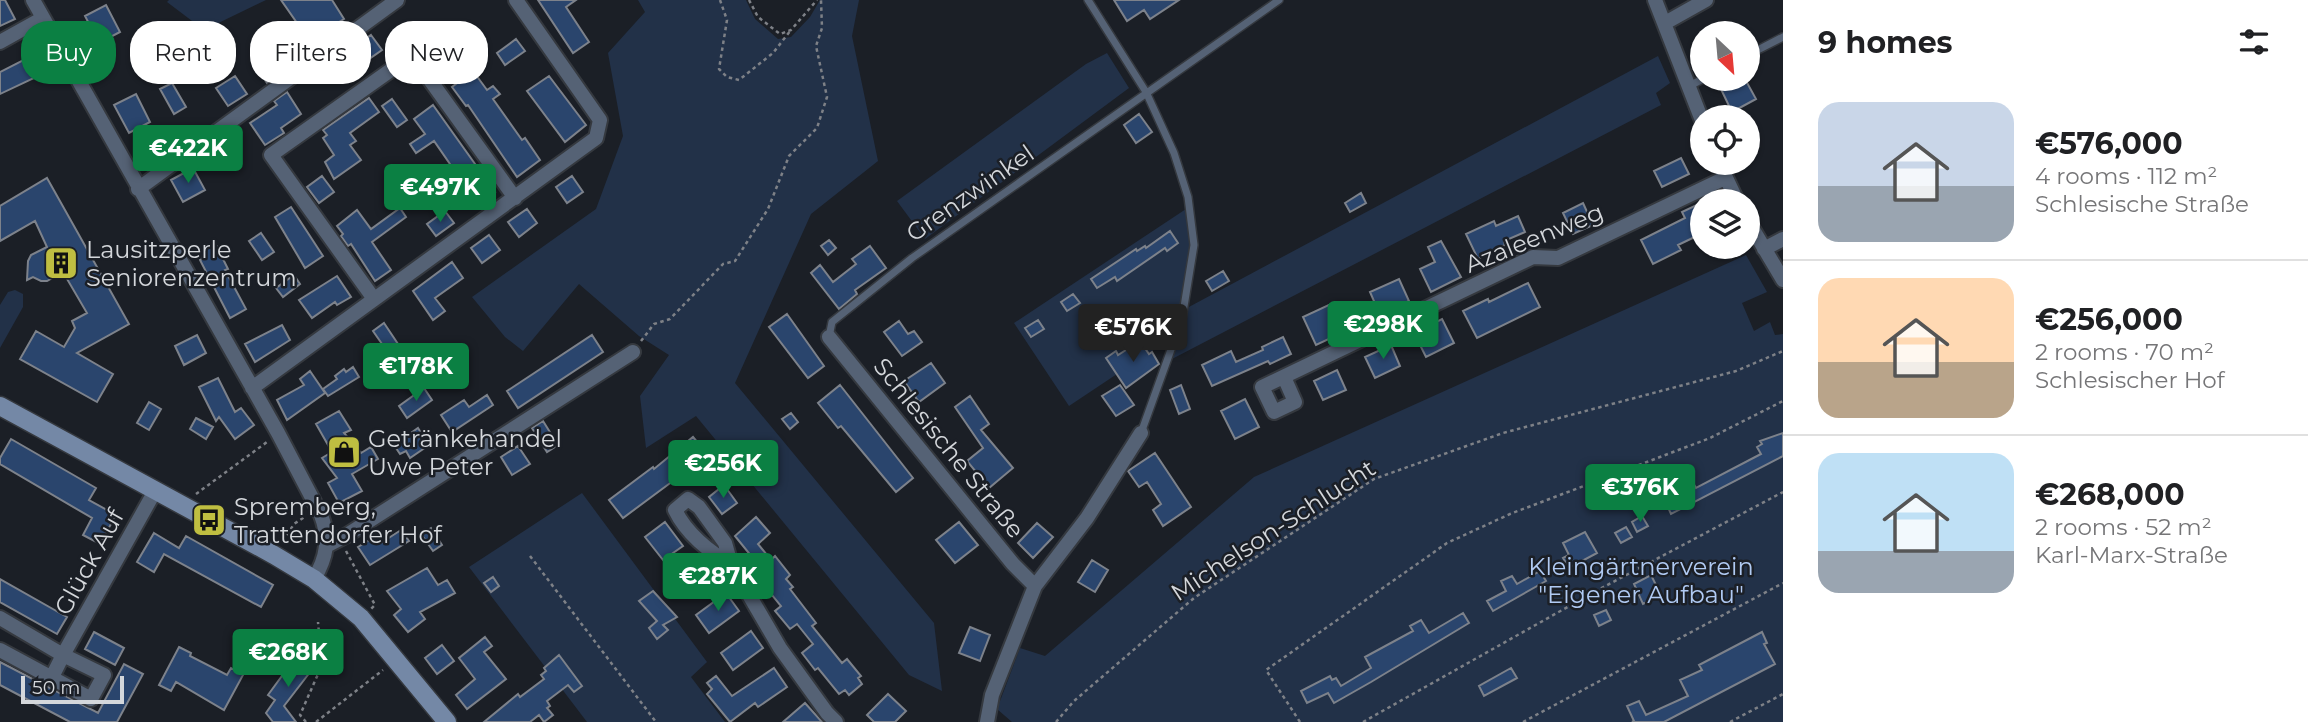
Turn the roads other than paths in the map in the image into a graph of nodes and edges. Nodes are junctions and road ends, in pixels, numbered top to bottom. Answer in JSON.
{"nodes":[{"id":1,"x":33,"y":0,"type":"edge"},
{"id":2,"x":397,"y":0,"type":"edge"},
{"id":3,"x":516,"y":0,"type":"edge"},
{"id":4,"x":1088,"y":0,"type":"edge"},
{"id":5,"x":1279,"y":0,"type":"edge"},
{"id":6,"x":1655,"y":0,"type":"edge"},
{"id":7,"x":1706,"y":0,"type":"edge"},
{"id":8,"x":43,"y":18,"type":"junction"},
{"id":9,"x":1665,"y":23,"type":"junction"},
{"id":10,"x":1783,"y":37,"type":"edge"},
{"id":11,"x":0,"y":42,"type":"edge"},
{"id":12,"x":1760,"y":49,"type":"edge"},
{"id":13,"x":1688,"y":87,"type":"joint"},
{"id":14,"x":1146,"y":92,"type":"junction"},
{"id":15,"x":1696,"y":105,"type":"edge"},
{"id":16,"x":1724,"y":175,"type":"edge"},
{"id":17,"x":1725,"y":178,"type":"junction"},
{"id":18,"x":138,"y":189,"type":"junction"},
{"id":19,"x":1731,"y":189,"type":"edge"},
{"id":20,"x":515,"y":198,"type":"junction"},
{"id":21,"x":1783,"y":239,"type":"edge"},
{"id":22,"x":1760,"y":242,"type":"edge"},
{"id":23,"x":1764,"y":249,"type":"junction"},
{"id":24,"x":1783,"y":280,"type":"edge"},
{"id":25,"x":374,"y":299,"type":"junction"},
{"id":26,"x":829,"y":337,"type":"joint"},
{"id":27,"x":633,"y":352,"type":"road end"},
{"id":28,"x":1283,"y":377,"type":"dead end"},
{"id":29,"x":251,"y":388,"type":"junction"},
{"id":30,"x":0,"y":406,"type":"edge"},
{"id":31,"x":1141,"y":433,"type":"joint"},
{"id":32,"x":155,"y":491,"type":"junction"},
{"id":33,"x":328,"y":545,"type":"junction"},
{"id":34,"x":731,"y":564,"type":"junction"},
{"id":35,"x":314,"y":579,"type":"junction"},
{"id":36,"x":1035,"y":586,"type":"junction"},
{"id":37,"x":0,"y":618,"type":"edge"},
{"id":38,"x":0,"y":650,"type":"edge"},
{"id":39,"x":63,"y":655,"type":"junction"},
{"id":40,"x":52,"y":677,"type":"junction"},
{"id":41,"x":447,"y":722,"type":"edge"},
{"id":42,"x":836,"y":722,"type":"edge"},
{"id":43,"x":987,"y":722,"type":"edge"}],
"edges":[{"from":1,"to":8,"type":"street"},
{"from":2,"to":18,"type":"street"},
{"from":3,"to":20,"type":"street"},
{"from":4,"to":14,"type":"lane"},
{"from":5,"to":14,"type":"lane","name":"Grenzwinkel"},
{"from":6,"to":9,"type":"street"},
{"from":7,"to":9,"type":"street"},
{"from":8,"to":11,"type":"street"},
{"from":8,"to":18,"type":"street"},
{"from":9,"to":13,"type":"street"},
{"from":10,"to":12,"type":"lane"},
{"from":13,"to":15,"type":"street"},
{"from":14,"to":26,"type":"lane","name":"Grenzwinkel"},
{"from":14,"to":31,"type":"lane"},
{"from":16,"to":17,"type":"street"},
{"from":17,"to":19,"type":"street"},
{"from":17,"to":28,"type":"street","name":"Azaleenweg"},
{"from":18,"to":29,"type":"street"},
{"from":20,"to":25,"type":"street"},
{"from":20,"to":25,"type":"street"},
{"from":21,"to":23,"type":"street"},
{"from":22,"to":23,"type":"street"},
{"from":23,"to":24,"type":"street"},
{"from":25,"to":29,"type":"street"},
{"from":26,"to":36,"type":"street","name":"Schlesische Straße"},
{"from":27,"to":33,"type":"street"},
{"from":29,"to":33,"type":"street"},
{"from":30,"to":32,"type":"main road"},
{"from":31,"to":36,"type":"street"},
{"from":32,"to":35,"type":"main road"},
{"from":32,"to":39,"type":"street","name":"Glück Auf"},
{"from":33,"to":35,"type":"street"},
{"from":34,"to":34,"type":"street"},
{"from":34,"to":42,"type":"street"},
{"from":35,"to":41,"type":"main road"},
{"from":36,"to":43,"type":"street"},
{"from":37,"to":39,"type":"street","name":"Glück Auf"},
{"from":38,"to":40,"type":"street","name":"Glück Auf"},
{"from":39,"to":40,"type":"street","name":"Glück Auf"},
{"from":39,"to":40,"type":"street","name":"Glück Auf"}]}
